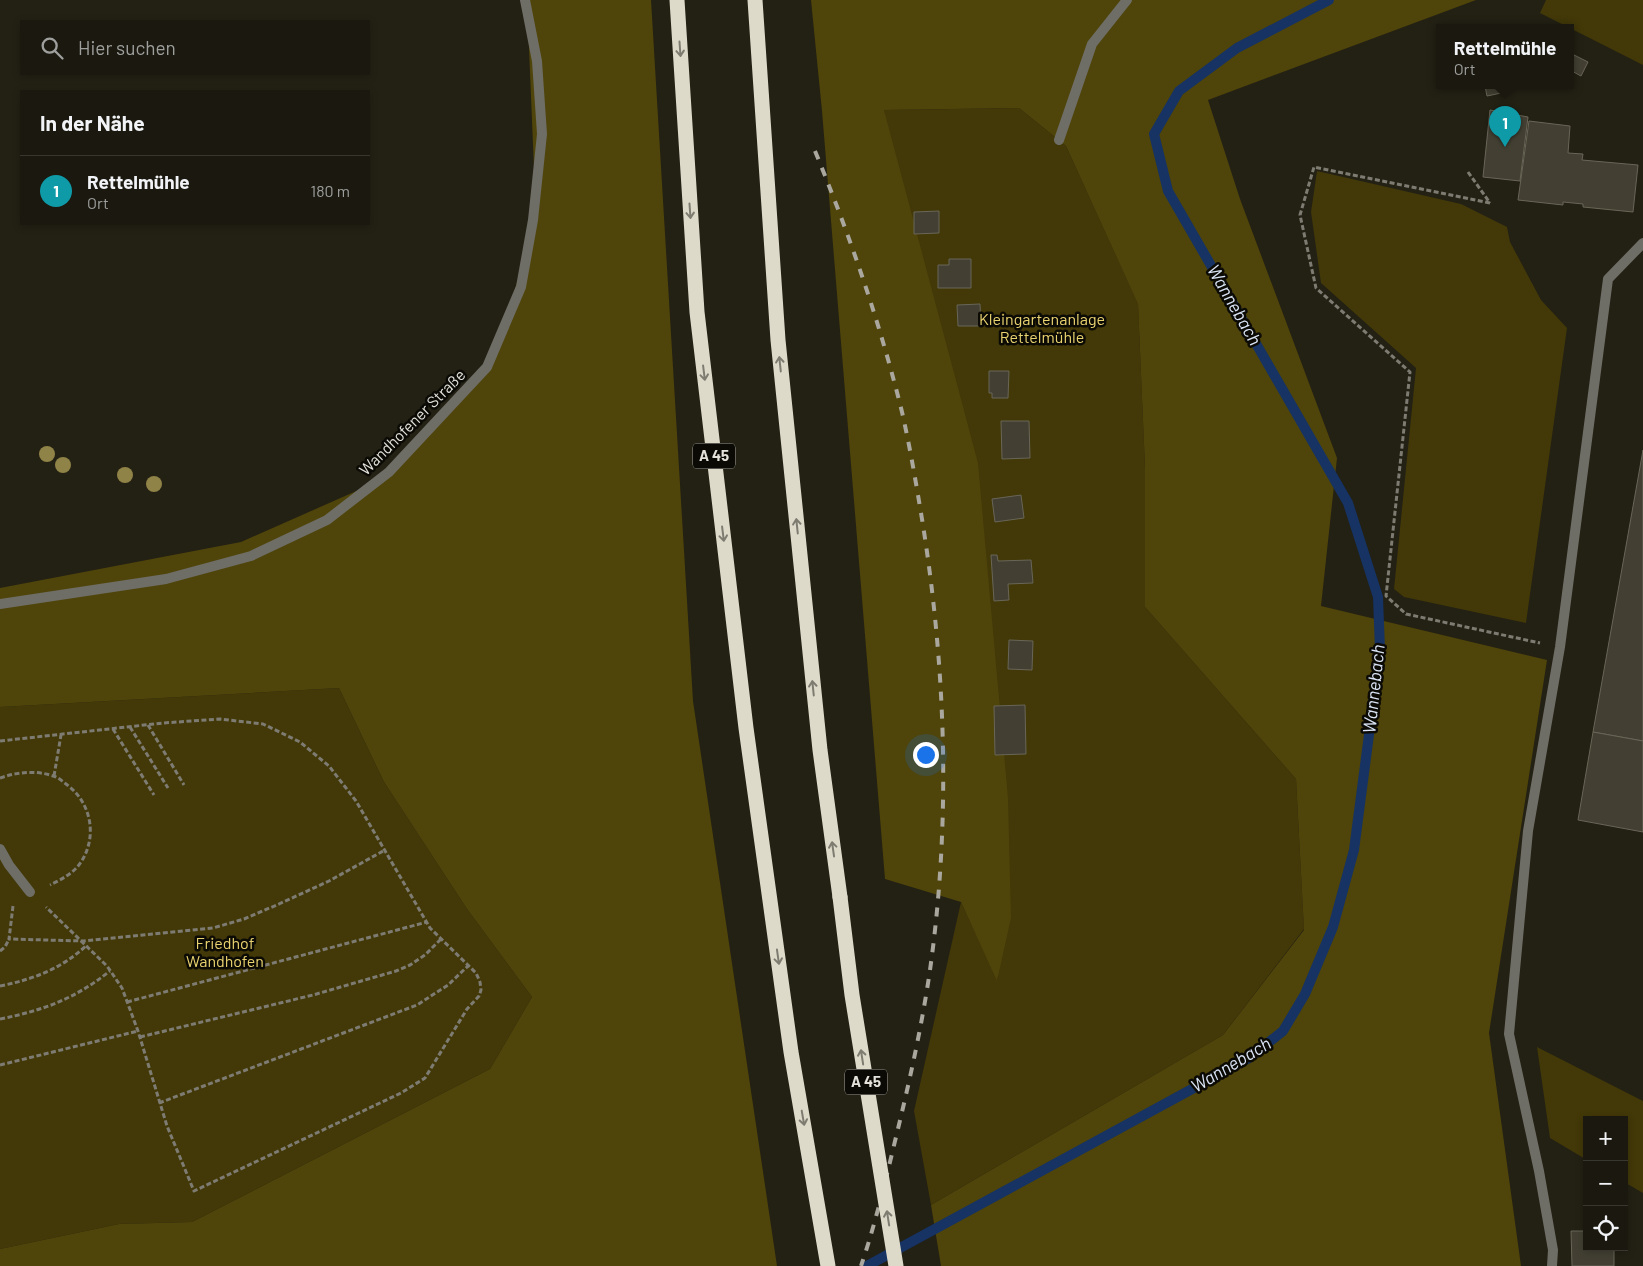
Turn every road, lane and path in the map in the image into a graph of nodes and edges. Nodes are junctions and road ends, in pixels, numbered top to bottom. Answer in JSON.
{"nodes":[{"id":1,"x":525,"y":0,"type":"edge"},
{"id":2,"x":677,"y":0,"type":"edge"},
{"id":3,"x":755,"y":0,"type":"edge"},
{"id":4,"x":1128,"y":0,"type":"edge"},
{"id":5,"x":1059,"y":140,"type":"dead end"},
{"id":6,"x":1468,"y":172,"type":"dead end"},
{"id":7,"x":1643,"y":243,"type":"edge"},
{"id":8,"x":0,"y":604,"type":"edge"},
{"id":9,"x":1560,"y":647,"type":"junction"},
{"id":10,"x":148,"y":725,"type":"junction"},
{"id":11,"x":130,"y":727,"type":"junction"},
{"id":12,"x":113,"y":729,"type":"junction"},
{"id":13,"x":61,"y":735,"type":"junction"},
{"id":14,"x":0,"y":741,"type":"edge"},
{"id":15,"x":54,"y":776,"type":"junction"},
{"id":16,"x":0,"y":778,"type":"edge"},
{"id":17,"x":184,"y":785,"type":"dead end"},
{"id":18,"x":168,"y":788,"type":"dead end"},
{"id":19,"x":154,"y":795,"type":"dead end"},
{"id":20,"x":0,"y":849,"type":"edge"},
{"id":21,"x":385,"y":850,"type":"junction"},
{"id":22,"x":16,"y":874,"type":"junction"},
{"id":23,"x":30,"y":892,"type":"junction"},
{"id":24,"x":427,"y":922,"type":"junction"},
{"id":25,"x":9,"y":938,"type":"junction"},
{"id":26,"x":442,"y":939,"type":"junction"},
{"id":27,"x":83,"y":941,"type":"junction"},
{"id":28,"x":87,"y":945,"type":"junction"},
{"id":29,"x":0,"y":951,"type":"edge"},
{"id":30,"x":468,"y":966,"type":"junction"},
{"id":31,"x":110,"y":971,"type":"junction"},
{"id":32,"x":0,"y":986,"type":"edge"},
{"id":33,"x":128,"y":1002,"type":"junction"},
{"id":34,"x":0,"y":1019,"type":"edge"},
{"id":35,"x":138,"y":1031,"type":"junction"},
{"id":36,"x":140,"y":1037,"type":"junction"},
{"id":37,"x":0,"y":1065,"type":"edge"},
{"id":38,"x":159,"y":1103,"type":"junction"},
{"id":39,"x":828,"y":1266,"type":"edge"},
{"id":40,"x":896,"y":1266,"type":"edge"},
{"id":41,"x":1552,"y":1266,"type":"edge"}],
"edges":[{"from":1,"to":8,"type":"street","name":"Wandhofener Straße"},
{"from":2,"to":39,"type":"highway","number":"A 45","one_way":true},
{"from":40,"to":3,"type":"highway","number":"A 45","one_way":true,"bridge":true},
{"from":4,"to":5,"type":"street"},
{"from":6,"to":9,"type":"path"},
{"from":7,"to":9,"type":"street"},
{"from":9,"to":41,"type":"street"},
{"from":10,"to":11,"type":"path"},
{"from":10,"to":17,"type":"path"},
{"from":10,"to":21,"type":"path"},
{"from":11,"to":12,"type":"path"},
{"from":11,"to":18,"type":"path"},
{"from":12,"to":13,"type":"path"},
{"from":12,"to":19,"type":"path"},
{"from":13,"to":14,"type":"path"},
{"from":13,"to":15,"type":"path"},
{"from":15,"to":16,"type":"path"},
{"from":15,"to":23,"type":"path"},
{"from":20,"to":22,"type":"street"},
{"from":21,"to":24,"type":"path"},
{"from":21,"to":27,"type":"path"},
{"from":22,"to":23,"type":"street"},
{"from":22,"to":25,"type":"path"},
{"from":23,"to":27,"type":"path"},
{"from":24,"to":26,"type":"path"},
{"from":24,"to":33,"type":"path"},
{"from":25,"to":27,"type":"path"},
{"from":25,"to":29,"type":"path"},
{"from":26,"to":30,"type":"path"},
{"from":26,"to":36,"type":"path"},
{"from":27,"to":28,"type":"path"},
{"from":28,"to":31,"type":"path"},
{"from":28,"to":32,"type":"path"},
{"from":30,"to":38,"type":"path"},
{"from":30,"to":38,"type":"path"},
{"from":31,"to":33,"type":"path"},
{"from":31,"to":34,"type":"path"},
{"from":33,"to":35,"type":"path"},
{"from":35,"to":36,"type":"path"},
{"from":35,"to":37,"type":"path"},
{"from":36,"to":38,"type":"path"}]}
